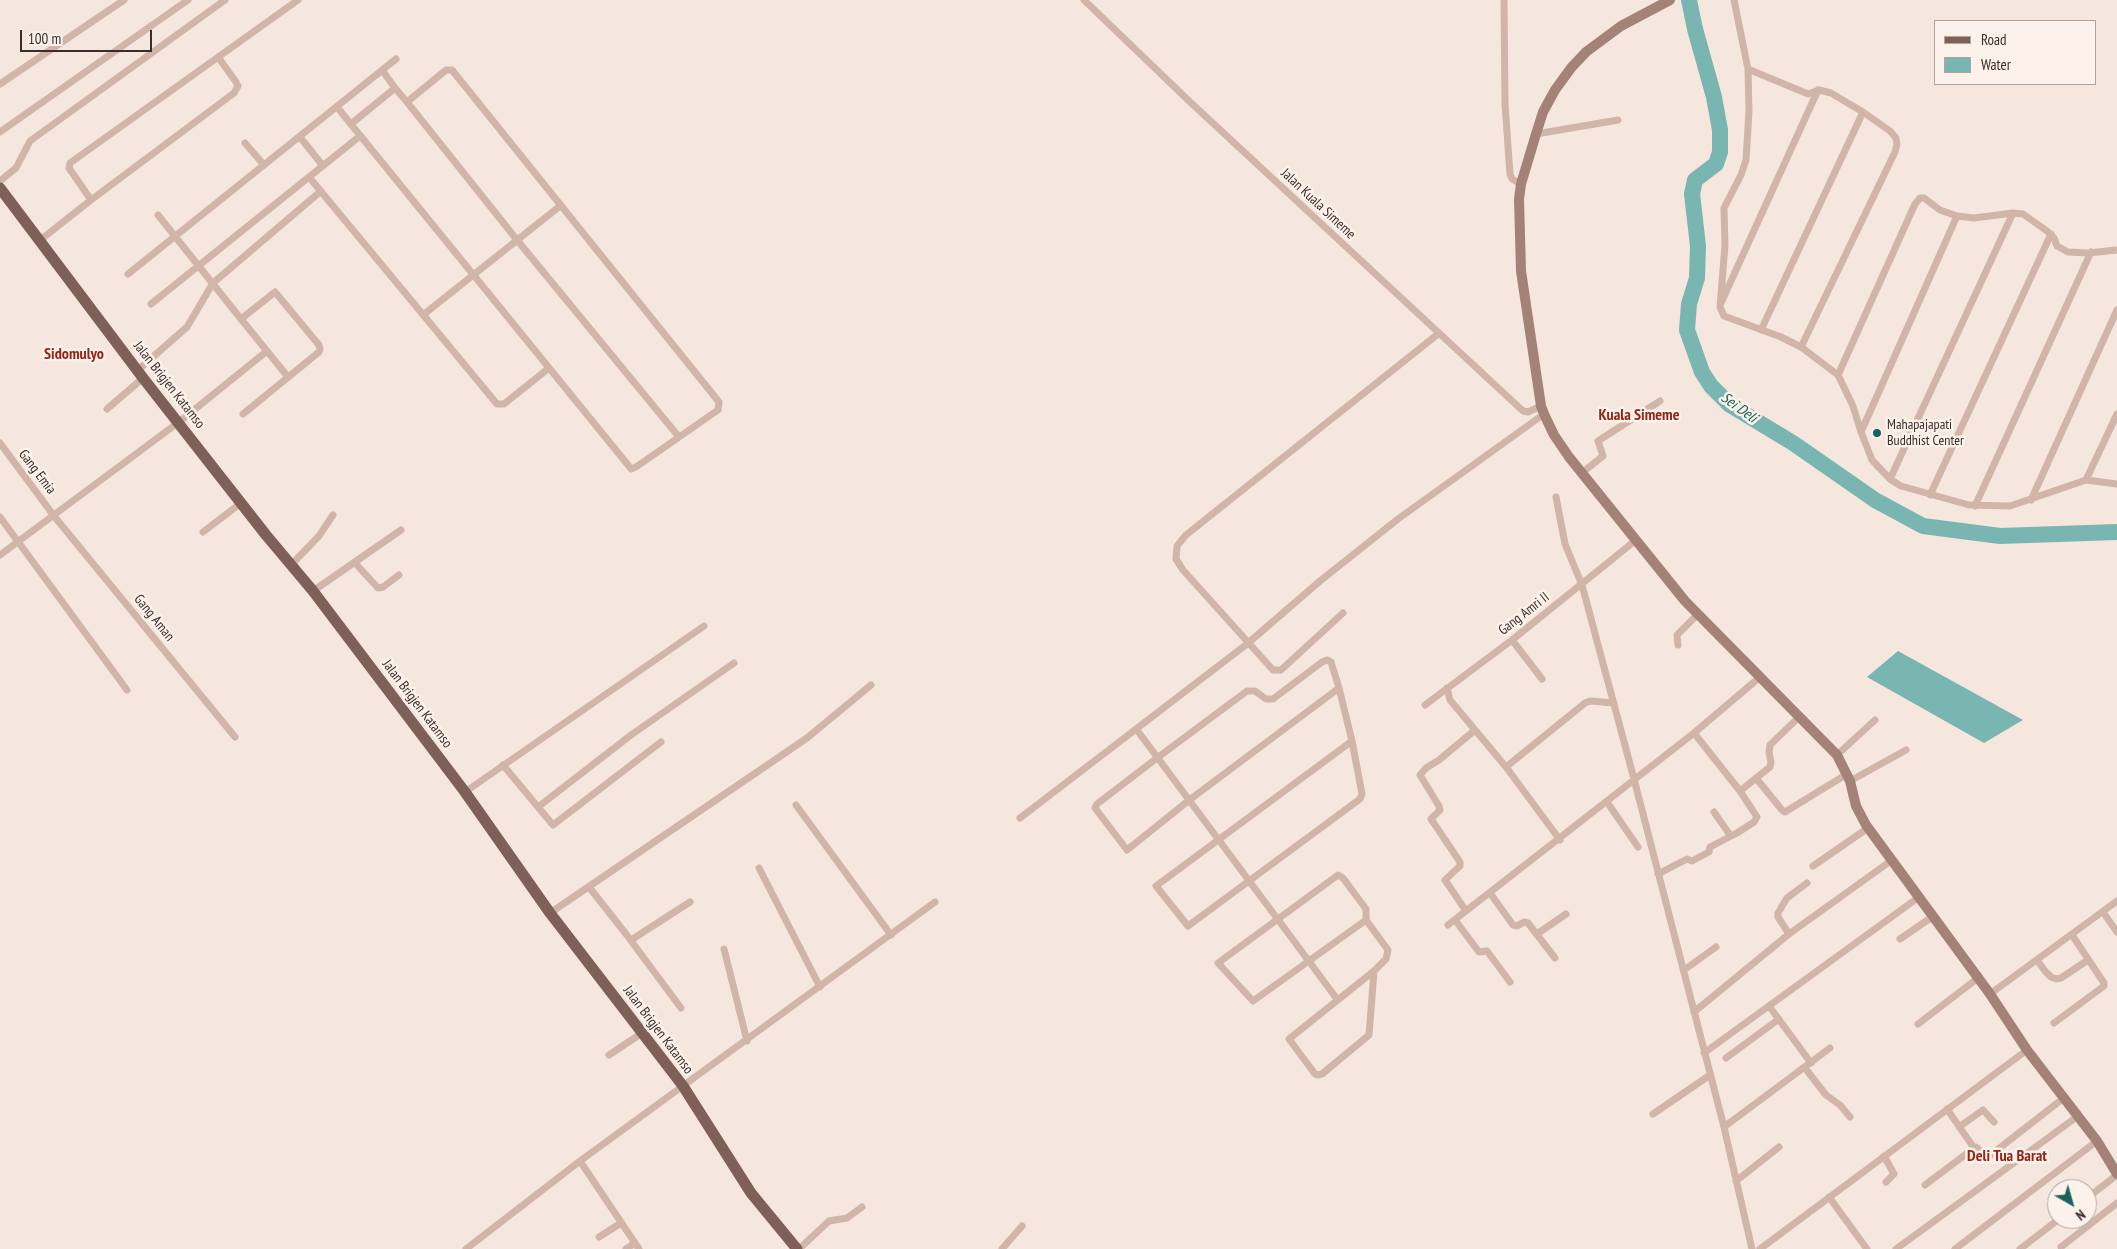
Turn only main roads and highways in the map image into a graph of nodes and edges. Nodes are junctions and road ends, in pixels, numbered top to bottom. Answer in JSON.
{"nodes":[{"id":1,"x":1670,"y":0,"type":"edge"},
{"id":2,"x":0,"y":188,"type":"edge"},
{"id":3,"x":2117,"y":1174,"type":"edge"},
{"id":4,"x":798,"y":1249,"type":"edge"}],
"edges":[{"from":1,"to":3,"type":"main road"},
{"from":2,"to":4,"type":"main road","name":"Jalan Brigjen Katamso"}]}
